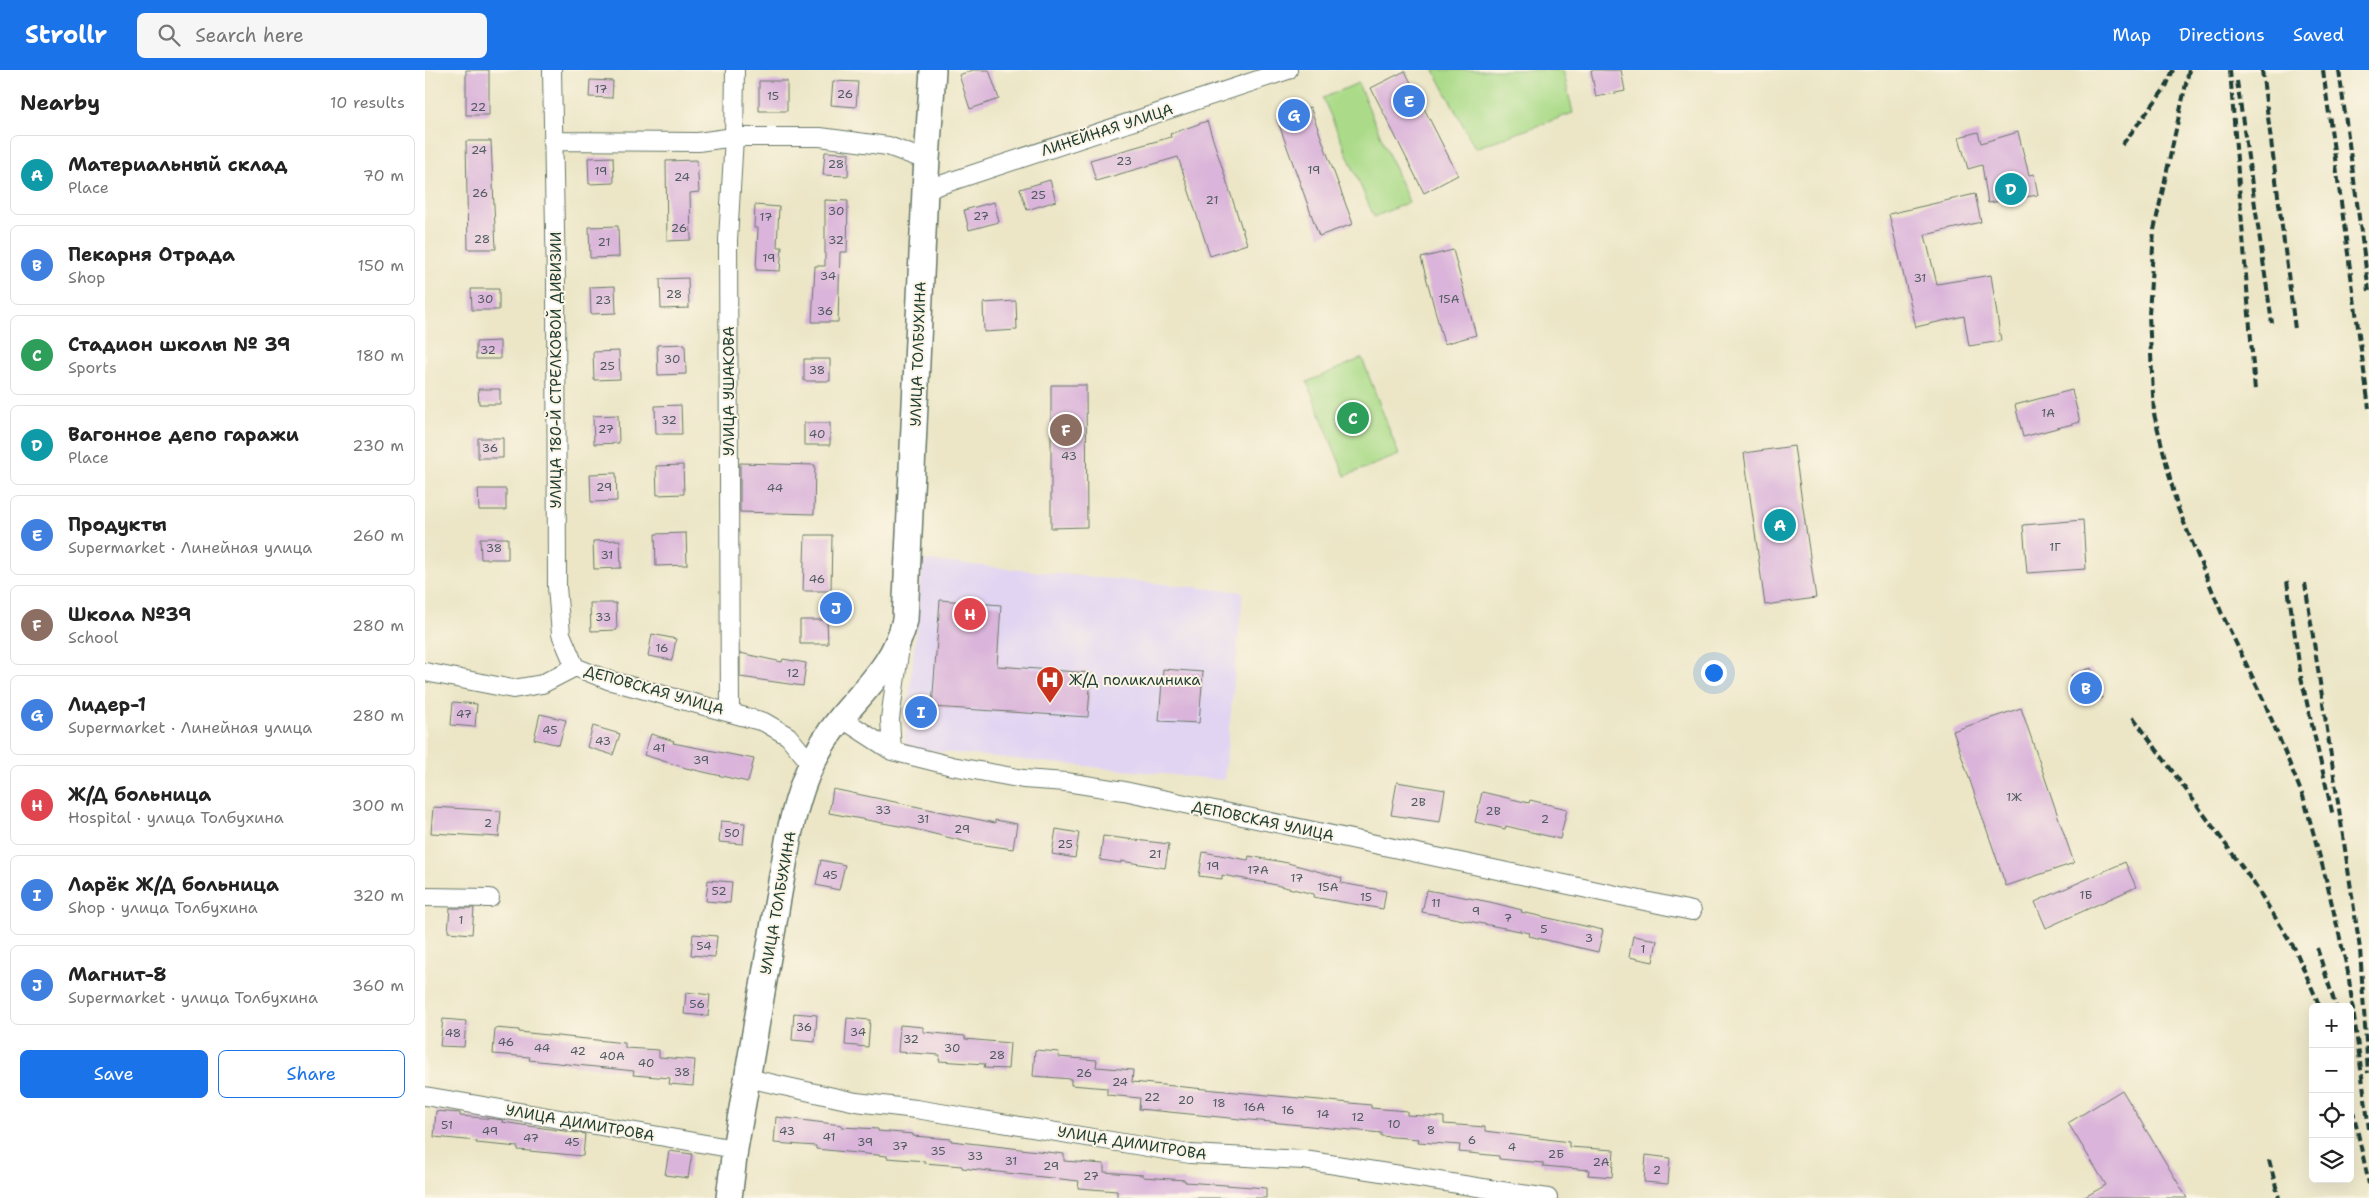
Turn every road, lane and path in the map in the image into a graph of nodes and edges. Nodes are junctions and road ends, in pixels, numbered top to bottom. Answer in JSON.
{"nodes":[{"id":1,"x":552,"y":70,"type":"edge"},
{"id":2,"x":735,"y":70,"type":"edge"},
{"id":3,"x":933,"y":70,"type":"edge"},
{"id":4,"x":1288,"y":70,"type":"edge"},
{"id":5,"x":734,"y":137,"type":"junction"},
{"id":6,"x":552,"y":141,"type":"junction"},
{"id":7,"x":927,"y":160,"type":"junction"},
{"id":8,"x":925,"y":190,"type":"junction"},
{"id":9,"x":901,"y":638,"type":"junction"},
{"id":10,"x":575,"y":667,"type":"junction"},
{"id":11,"x":425,"y":672,"type":"edge"},
{"id":12,"x":730,"y":712,"type":"junction"},
{"id":13,"x":841,"y":718,"type":"junction"},
{"id":14,"x":892,"y":751,"type":"junction"},
{"id":15,"x":811,"y":764,"type":"junction"},
{"id":16,"x":425,"y":897,"type":"edge"},
{"id":17,"x":490,"y":898,"type":"dead end"},
{"id":18,"x":1692,"y":911,"type":"dead end"},
{"id":19,"x":747,"y":1078,"type":"junction"},
{"id":20,"x":425,"y":1096,"type":"edge"},
{"id":21,"x":735,"y":1149,"type":"junction"},
{"id":22,"x":729,"y":1198,"type":"edge"},
{"id":23,"x":1548,"y":1198,"type":"edge"}],
"edges":[{"from":1,"to":6,"type":"street","name":"УЛИЦА 180-Й СТРЕЛКОВОЙ ДИВИЗИИ"},
{"from":2,"to":5,"type":"street","name":"УЛИЦА УШАКОВА"},
{"from":3,"to":7,"type":"street","name":"УЛИЦА ТОЛБУХИНА"},
{"from":4,"to":8,"type":"street","name":"ЛИНЕЙНАЯ УЛИЦА"},
{"from":5,"to":6,"type":"street"},
{"from":5,"to":7,"type":"street"},
{"from":5,"to":12,"type":"street","name":"УЛИЦА УШАКОВА"},
{"from":6,"to":10,"type":"street","name":"УЛИЦА 180-Й СТРЕЛКОВОЙ ДИВИЗИИ"},
{"from":7,"to":8,"type":"street","name":"УЛИЦА ТОЛБУХИНА"},
{"from":8,"to":9,"type":"street","name":"УЛИЦА ТОЛБУХИНА"},
{"from":9,"to":13,"type":"street","name":"УЛИЦА ТОЛБУХИНА"},
{"from":9,"to":14,"type":"street","name":"УЛИЦА ТОЛБУХИНА"},
{"from":10,"to":11,"type":"street","name":"ДЕПОВСКАЯ УЛИЦА"},
{"from":10,"to":12,"type":"street","name":"ДЕПОВСКАЯ УЛИЦА"},
{"from":12,"to":15,"type":"street","name":"ДЕПОВСКАЯ УЛИЦА"},
{"from":13,"to":14,"type":"street","name":"ДЕПОВСКАЯ УЛИЦА"},
{"from":13,"to":15,"type":"street","name":"УЛИЦА ТОЛБУХИНА"},
{"from":14,"to":18,"type":"street","name":"ДЕПОВСКАЯ УЛИЦА"},
{"from":15,"to":19,"type":"street","name":"УЛИЦА ТОЛБУХИНА"},
{"from":16,"to":17,"type":"street"},
{"from":19,"to":21,"type":"street","name":"УЛИЦА ТОЛБУХИНА"},
{"from":19,"to":23,"type":"street","name":"УЛИЦА ДИМИТРОВА"},
{"from":20,"to":21,"type":"street","name":"УЛИЦА ДИМИТРОВА"},
{"from":21,"to":22,"type":"street","name":"УЛИЦА ТОЛБУХИНА"}]}
